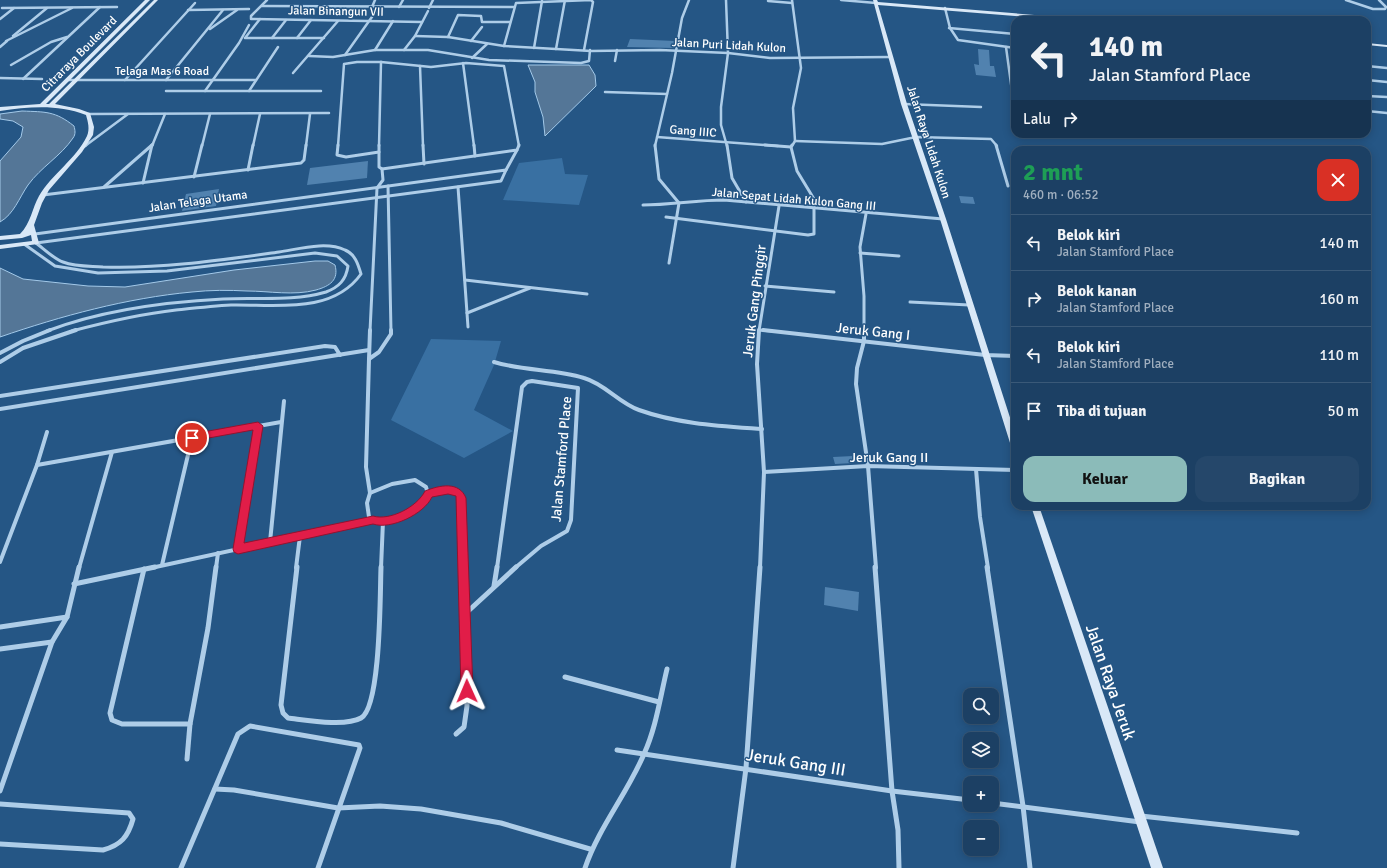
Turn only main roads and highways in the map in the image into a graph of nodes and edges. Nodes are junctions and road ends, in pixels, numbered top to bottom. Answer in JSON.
{"nodes":[{"id":1,"x":148,"y":0,"type":"edge"},
{"id":2,"x":156,"y":0,"type":"edge"},
{"id":3,"x":876,"y":1,"type":"edge"},
{"id":4,"x":1037,"y":16,"type":"edge"},
{"id":5,"x":1371,"y":44,"type":"edge"},
{"id":6,"x":1387,"y":46,"type":"edge"},
{"id":7,"x":0,"y":105,"type":"edge"},
{"id":8,"x":42,"y":105,"type":"junction"},
{"id":9,"x":51,"y":105,"type":"junction"},
{"id":10,"x":17,"y":107,"type":"junction"},
{"id":11,"x":0,"y":109,"type":"edge"},
{"id":12,"x":32,"y":226,"type":"junction"},
{"id":13,"x":35,"y":234,"type":"junction"},
{"id":14,"x":22,"y":236,"type":"junction"},
{"id":15,"x":0,"y":238,"type":"edge"},
{"id":16,"x":24,"y":244,"type":"junction"},
{"id":17,"x":0,"y":247,"type":"edge"},
{"id":18,"x":1011,"y":434,"type":"edge"},
{"id":19,"x":1036,"y":510,"type":"edge"},
{"id":20,"x":1157,"y":868,"type":"edge"}],
"edges":[{"from":1,"to":8,"type":"main road","name":"Citraraya Boulevard"},
{"from":2,"to":9,"type":"main road","name":"Citraraya Boulevard"},
{"from":3,"to":4,"type":"main road"},
{"from":3,"to":18,"type":"main road","name":"Jalan Raya Lidah Kulon"},
{"from":5,"to":6,"type":"main road"},
{"from":7,"to":10,"type":"main road"},
{"from":8,"to":9,"type":"main road"},
{"from":8,"to":10,"type":"main road"},
{"from":9,"to":12,"type":"main road"},
{"from":10,"to":11,"type":"main road"},
{"from":12,"to":13,"type":"main road"},
{"from":12,"to":14,"type":"main road"},
{"from":13,"to":14,"type":"main road","name":"Jalan Telaga Utama"},
{"from":13,"to":16,"type":"main road","name":"Jalan Telaga Utama"},
{"from":14,"to":15,"type":"main road","name":"Jalan Telaga Utama"},
{"from":14,"to":16,"type":"main road"},
{"from":16,"to":17,"type":"main road","name":"Jalan Telaga Utama"},
{"from":19,"to":20,"type":"main road","name":"Jalan Raya Jeruk"}]}
